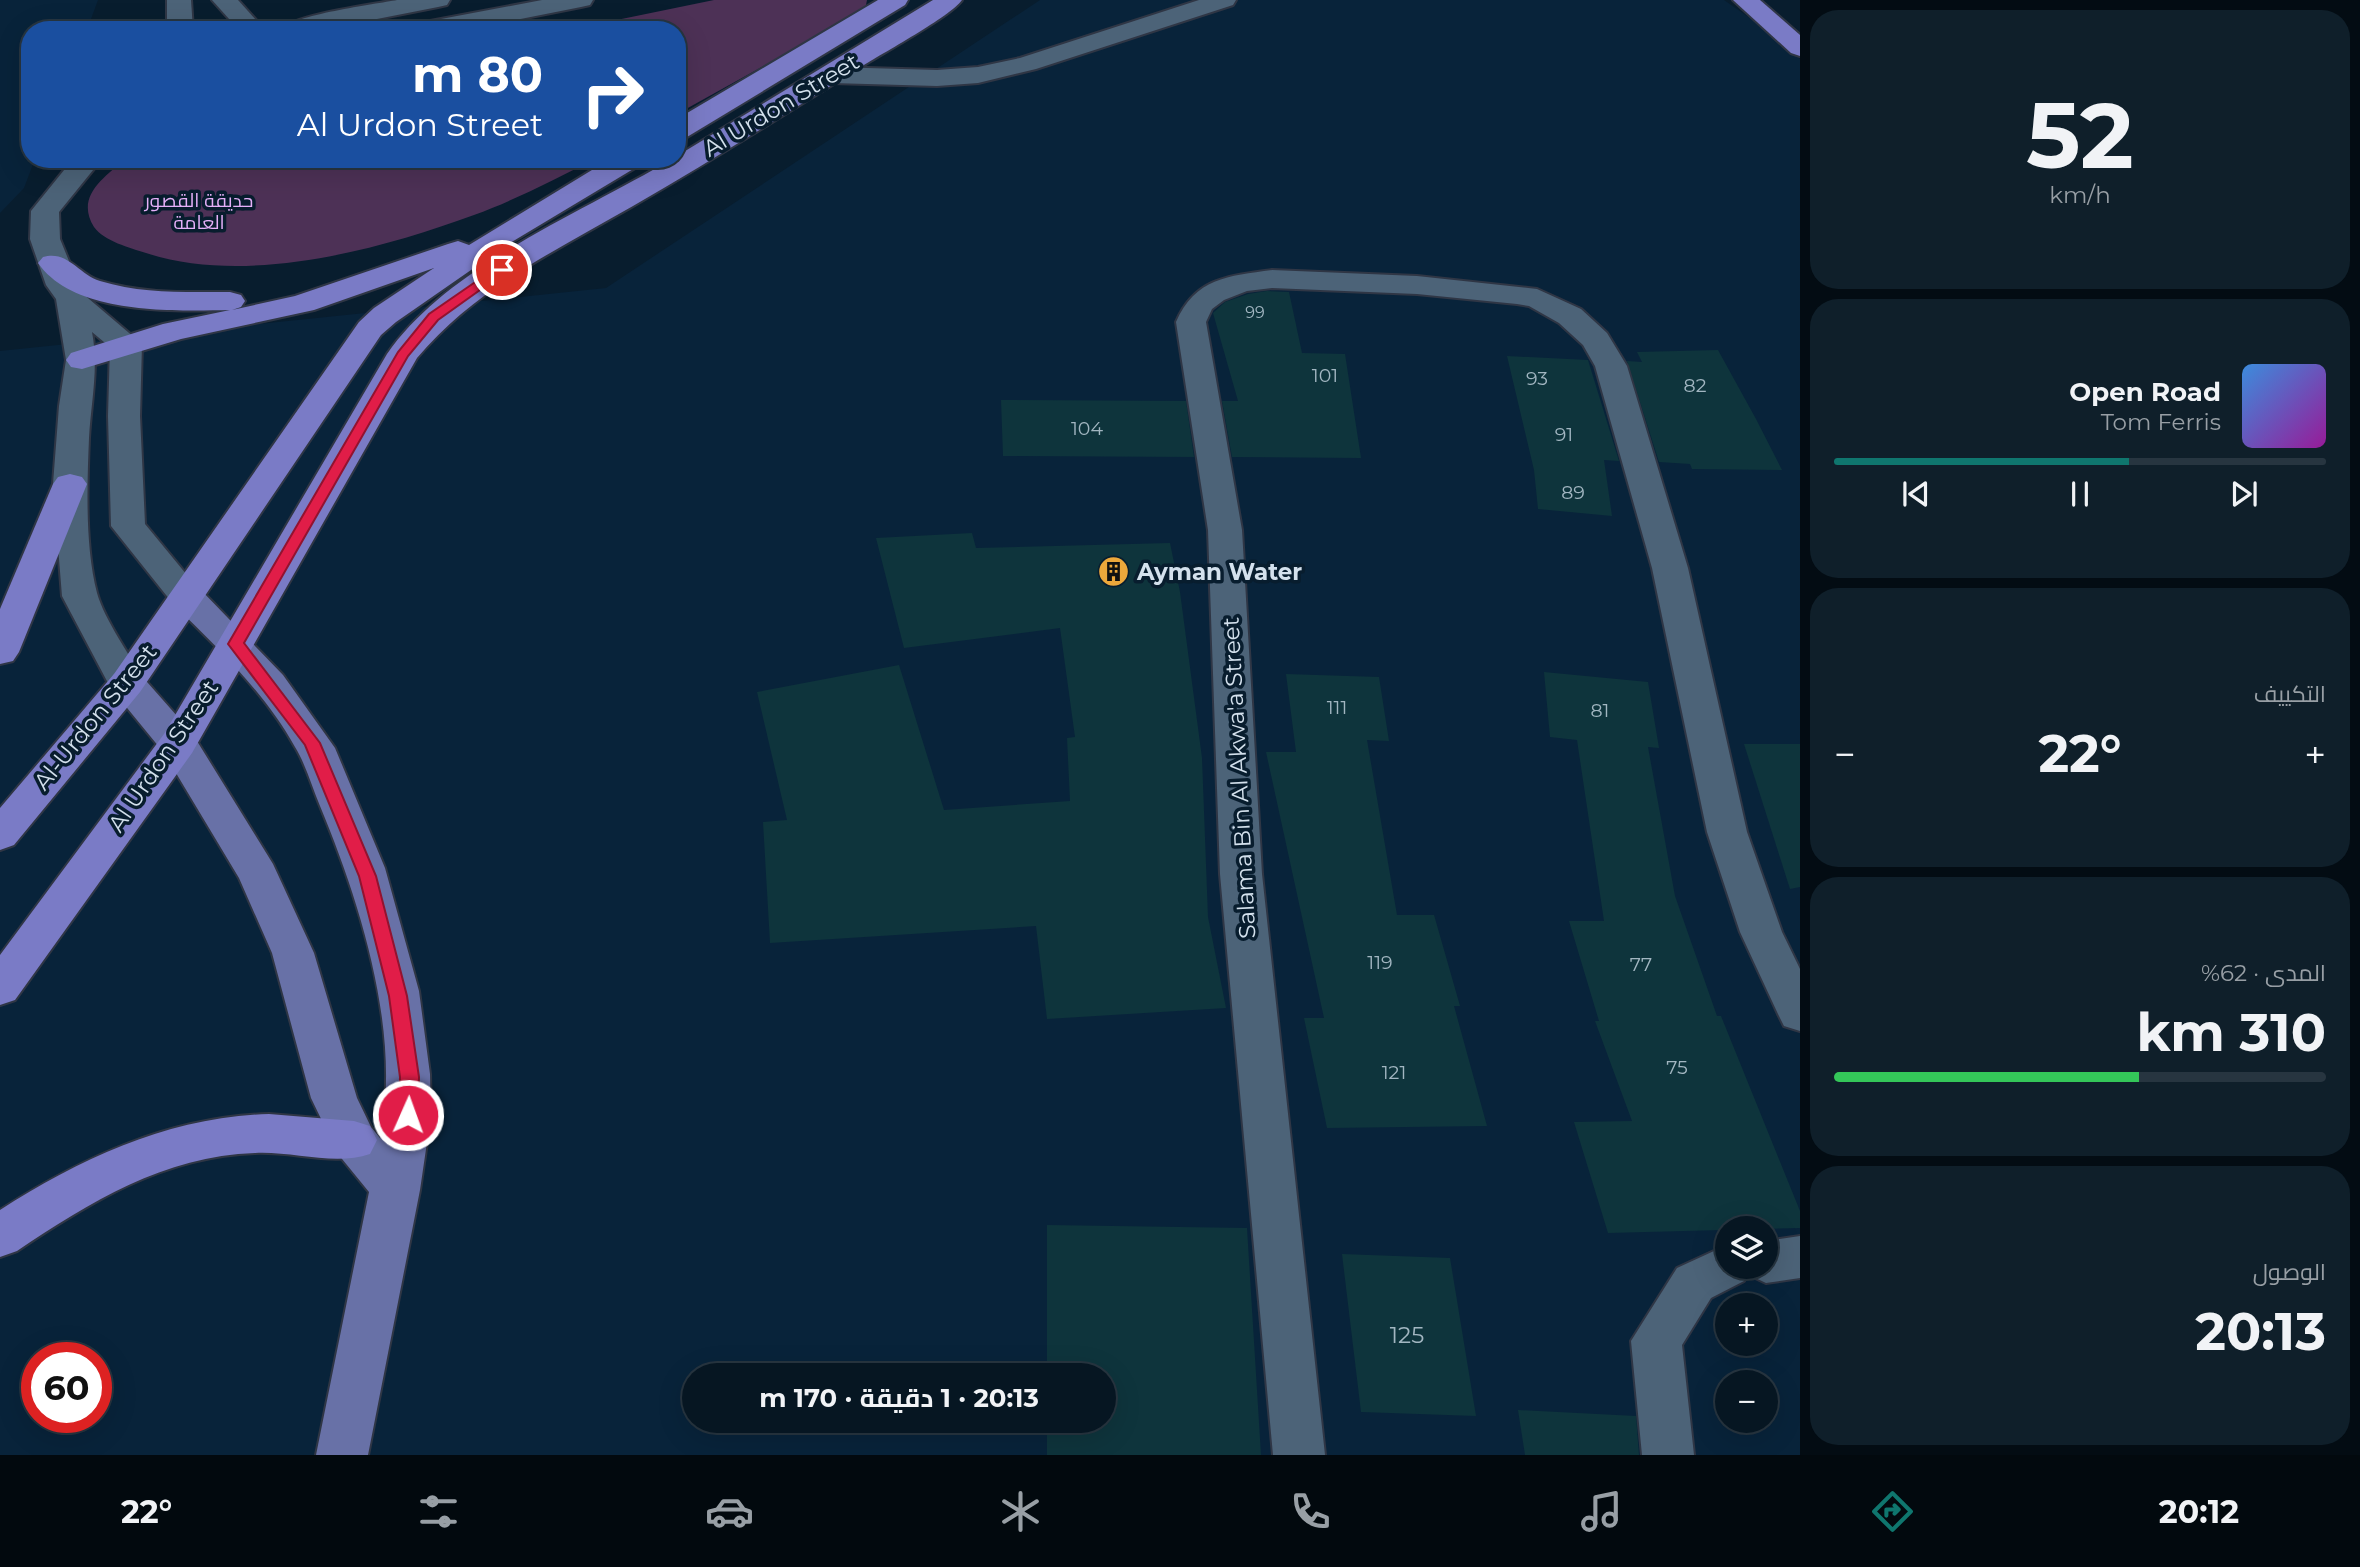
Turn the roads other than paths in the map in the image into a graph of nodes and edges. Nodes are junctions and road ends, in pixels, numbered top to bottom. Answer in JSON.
{"nodes":[{"id":1,"x":179,"y":0,"type":"edge"},
{"id":2,"x":224,"y":0,"type":"edge"},
{"id":3,"x":438,"y":0,"type":"edge"},
{"id":4,"x":581,"y":0,"type":"edge"},
{"id":5,"x":896,"y":0,"type":"edge"},
{"id":6,"x":950,"y":0,"type":"edge"},
{"id":7,"x":1224,"y":0,"type":"edge"},
{"id":8,"x":1745,"y":0,"type":"edge"},
{"id":9,"x":180,"y":21,"type":"edge"},
{"id":10,"x":244,"y":21,"type":"edge"},
{"id":11,"x":324,"y":21,"type":"edge"},
{"id":12,"x":472,"y":21,"type":"edge"},
{"id":13,"x":1800,"y":48,"type":"edge"},
{"id":14,"x":832,"y":75,"type":"junction"},
{"id":15,"x":686,"y":126,"type":"edge"},
{"id":16,"x":686,"y":161,"type":"edge"},
{"id":17,"x":81,"y":168,"type":"edge"},
{"id":18,"x":615,"y":168,"type":"edge"},
{"id":19,"x":674,"y":168,"type":"edge"},
{"id":20,"x":500,"y":237,"type":"junction"},
{"id":21,"x":53,"y":263,"type":"junction"},
{"id":22,"x":354,"y":285,"type":"junction"},
{"id":23,"x":71,"y":299,"type":"junction"},
{"id":24,"x":126,"y":344,"type":"junction"},
{"id":25,"x":82,"y":360,"type":"junction"},
{"id":26,"x":70,"y":484,"type":"junction"},
{"id":27,"x":187,"y":597,"type":"junction"},
{"id":28,"x":236,"y":644,"type":"junction"},
{"id":29,"x":0,"y":652,"type":"edge"},
{"id":30,"x":127,"y":683,"type":"junction"},
{"id":31,"x":178,"y":743,"type":"junction"},
{"id":32,"x":0,"y":835,"type":"edge"},
{"id":33,"x":0,"y":988,"type":"edge"},
{"id":34,"x":1800,"y":1014,"type":"edge"},
{"id":35,"x":354,"y":1140,"type":"junction"},
{"id":36,"x":396,"y":1190,"type":"junction"},
{"id":37,"x":0,"y":1236,"type":"edge"},
{"id":38,"x":1800,"y":1257,"type":"edge"},
{"id":39,"x":1778,"y":1260,"type":"edge"},
{"id":40,"x":1715,"y":1272,"type":"edge"},
{"id":41,"x":342,"y":1455,"type":"edge"},
{"id":42,"x":1299,"y":1455,"type":"edge"},
{"id":43,"x":1668,"y":1455,"type":"edge"}],
"edges":[{"from":1,"to":9,"type":"street"},
{"from":2,"to":10,"type":"street"},
{"from":3,"to":11,"type":"street"},
{"from":4,"to":12,"type":"street"},
{"from":5,"to":15,"type":"highway","name":"Al Urdon Street"},
{"from":6,"to":14,"type":"highway","name":"Al Urdon Street"},
{"from":7,"to":14,"type":"street"},
{"from":8,"to":13,"type":"highway"},
{"from":14,"to":16,"type":"highway","name":"Al Urdon Street"},
{"from":17,"to":21,"type":"street"},
{"from":18,"to":20,"type":"highway"},
{"from":19,"to":28,"type":"highway","name":"Al Urdon Street"},
{"from":20,"to":22,"type":"highway"},
{"from":20,"to":27,"type":"highway"},
{"from":21,"to":22,"type":"highway"},
{"from":21,"to":23,"type":"street"},
{"from":22,"to":24,"type":"highway"},
{"from":23,"to":24,"type":"street"},
{"from":23,"to":25,"type":"street"},
{"from":24,"to":25,"type":"highway"},
{"from":24,"to":27,"type":"street"},
{"from":25,"to":26,"type":"street"},
{"from":26,"to":29,"type":"highway"},
{"from":26,"to":30,"type":"street"},
{"from":27,"to":28,"type":"main road"},
{"from":27,"to":30,"type":"highway","name":"Al-Urdon Street"},
{"from":28,"to":31,"type":"highway","name":"Al Urdon Street"},
{"from":28,"to":36,"type":"main road"},
{"from":30,"to":31,"type":"main road"},
{"from":30,"to":32,"type":"highway","name":"Al-Urdon Street"},
{"from":31,"to":33,"type":"highway","name":"Al Urdon Street"},
{"from":31,"to":35,"type":"main road"},
{"from":34,"to":42,"type":"street","name":"Salama Bin Al Akwa'a Street"},
{"from":35,"to":36,"type":"main road"},
{"from":35,"to":37,"type":"highway"},
{"from":36,"to":41,"type":"main road"},
{"from":38,"to":39,"type":"street"},
{"from":40,"to":43,"type":"street"}]}
